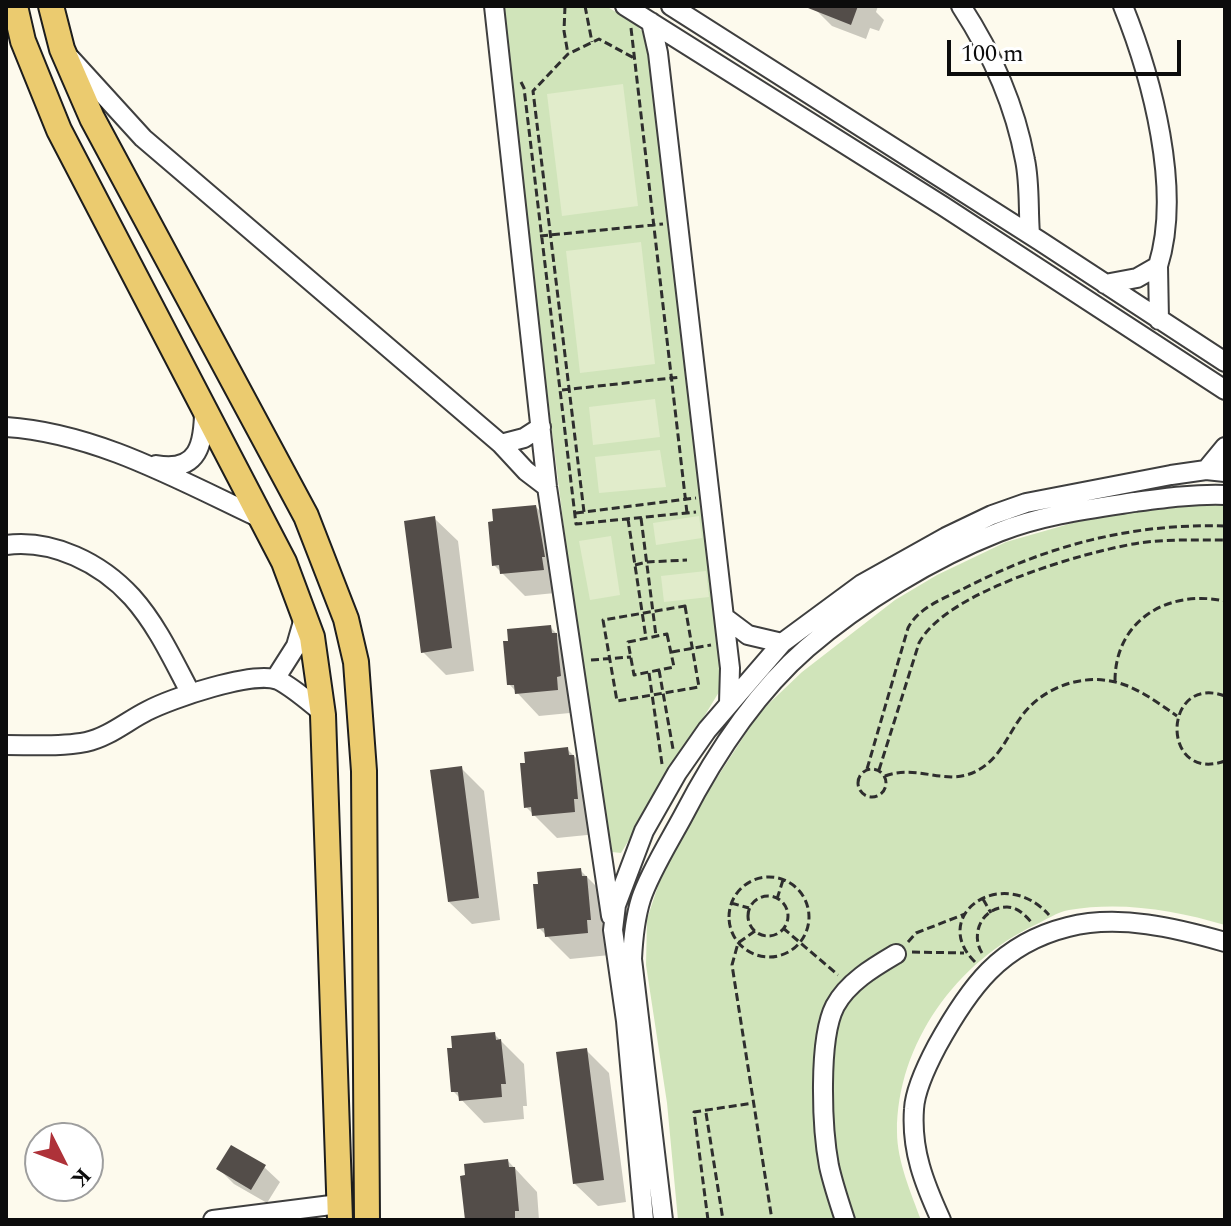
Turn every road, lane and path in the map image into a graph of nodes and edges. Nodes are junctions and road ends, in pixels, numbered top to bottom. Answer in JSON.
{"nodes":[{"id":1,"x":51,"y":6,"type":"edge"},
{"id":2,"x":494,"y":6,"type":"edge"},
{"id":3,"x":565,"y":6,"type":"edge"},
{"id":4,"x":585,"y":6,"type":"edge"},
{"id":5,"x":625,"y":6,"type":"edge"},
{"id":6,"x":671,"y":6,"type":"edge"},
{"id":7,"x":961,"y":6,"type":"edge"},
{"id":8,"x":1123,"y":6,"type":"edge"},
{"id":9,"x":13,"y":15,"type":"edge"},
{"id":10,"x":644,"y":28,"type":"junction"},
{"id":11,"x":592,"y":42,"type":"junction"},
{"id":12,"x":62,"y":49,"type":"junction"},
{"id":13,"x":568,"y":54,"type":"junction"},
{"id":14,"x":634,"y":58,"type":"junction"},
{"id":15,"x":524,"y":88,"type":"dead end"},
{"id":16,"x":671,"y":223,"type":"dead end"},
{"id":17,"x":653,"y":225,"type":"junction"},
{"id":18,"x":1030,"y":234,"type":"junction"},
{"id":19,"x":550,"y":235,"type":"junction"},
{"id":20,"x":542,"y":236,"type":"junction"},
{"id":21,"x":520,"y":238,"type":"junction"},
{"id":22,"x":1158,"y":266,"type":"junction"},
{"id":23,"x":1105,"y":284,"type":"junction"},
{"id":24,"x":1159,"y":320,"type":"junction"},
{"id":25,"x":1225,"y":362,"type":"edge"},
{"id":26,"x":689,"y":376,"type":"dead end"},
{"id":27,"x":670,"y":378,"type":"junction"},
{"id":28,"x":569,"y":389,"type":"junction"},
{"id":29,"x":560,"y":390,"type":"junction"},
{"id":30,"x":1224,"y":392,"type":"edge"},
{"id":31,"x":204,"y":408,"type":"junction"},
{"id":32,"x":6,"y":427,"type":"edge"},
{"id":33,"x":541,"y":427,"type":"junction"},
{"id":34,"x":501,"y":444,"type":"junction"},
{"id":35,"x":1225,"y":447,"type":"edge"},
{"id":36,"x":142,"y":462,"type":"junction"},
{"id":37,"x":1206,"y":470,"type":"junction"},
{"id":38,"x":1225,"y":472,"type":"edge"},
{"id":39,"x":547,"y":487,"type":"junction"},
{"id":40,"x":1225,"y":495,"type":"edge"},
{"id":41,"x":703,"y":497,"type":"dead end"},
{"id":42,"x":684,"y":500,"type":"junction"},
{"id":43,"x":584,"y":512,"type":"junction"},
{"id":44,"x":705,"y":512,"type":"dead end"},
{"id":45,"x":575,"y":513,"type":"junction"},
{"id":46,"x":687,"y":513,"type":"junction"},
{"id":47,"x":641,"y":518,"type":"junction"},
{"id":48,"x":262,"y":519,"type":"junction"},
{"id":49,"x":628,"y":519,"type":"junction"},
{"id":50,"x":1225,"y":526,"type":"edge"},
{"id":51,"x":1225,"y":540,"type":"edge"},
{"id":52,"x":6,"y":545,"type":"edge"},
{"id":53,"x":687,"y":560,"type":"dead end"},
{"id":54,"x":647,"y":562,"type":"junction"},
{"id":55,"x":635,"y":565,"type":"junction"},
{"id":56,"x":1225,"y":601,"type":"edge"},
{"id":57,"x":653,"y":612,"type":"junction"},
{"id":58,"x":642,"y":614,"type":"junction"},
{"id":59,"x":724,"y":617,"type":"junction"},
{"id":60,"x":304,"y":618,"type":"junction"},
{"id":61,"x":656,"y":636,"type":"junction"},
{"id":62,"x":646,"y":638,"type":"junction"},
{"id":63,"x":727,"y":643,"type":"junction"},
{"id":64,"x":782,"y":643,"type":"junction"},
{"id":65,"x":692,"y":649,"type":"junction"},
{"id":66,"x":670,"y":652,"type":"junction"},
{"id":67,"x":631,"y":657,"type":"junction"},
{"id":68,"x":610,"y":659,"type":"junction"},
{"id":69,"x":572,"y":661,"type":"junction"},
{"id":70,"x":659,"y":670,"type":"junction"},
{"id":71,"x":649,"y":672,"type":"junction"},
{"id":72,"x":275,"y":679,"type":"junction"},
{"id":73,"x":1115,"y":681,"type":"junction"},
{"id":74,"x":190,"y":692,"type":"junction"},
{"id":75,"x":663,"y":693,"type":"junction"},
{"id":76,"x":652,"y":695,"type":"junction"},
{"id":77,"x":1225,"y":696,"type":"edge"},
{"id":78,"x":729,"y":703,"type":"junction"},
{"id":79,"x":323,"y":713,"type":"junction"},
{"id":80,"x":1177,"y":716,"type":"junction"},
{"id":81,"x":6,"y":745,"type":"edge"},
{"id":82,"x":1225,"y":761,"type":"edge"},
{"id":83,"x":867,"y":769,"type":"junction"},
{"id":84,"x":879,"y":770,"type":"junction"},
{"id":85,"x":677,"y":773,"type":"junction"},
{"id":86,"x":885,"y":776,"type":"junction"},
{"id":87,"x":666,"y":792,"type":"junction"},
{"id":88,"x":602,"y":858,"type":"junction"},
{"id":89,"x":631,"y":868,"type":"junction"},
{"id":90,"x":656,"y":870,"type":"junction"},
{"id":91,"x":783,"y":880,"type":"junction"},
{"id":92,"x":982,"y":897,"type":"junction"},
{"id":93,"x":777,"y":899,"type":"junction"},
{"id":94,"x":731,"y":903,"type":"junction"},
{"id":95,"x":749,"y":908,"type":"junction"},
{"id":96,"x":991,"y":913,"type":"junction"},
{"id":97,"x":965,"y":914,"type":"junction"},
{"id":98,"x":783,"y":928,"type":"junction"},
{"id":99,"x":613,"y":930,"type":"junction"},
{"id":100,"x":755,"y":931,"type":"junction"},
{"id":101,"x":1049,"y":934,"type":"junction"},
{"id":102,"x":1225,"y":942,"type":"edge"},
{"id":103,"x":738,"y":943,"type":"junction"},
{"id":104,"x":800,"y":943,"type":"junction"},
{"id":105,"x":965,"y":953,"type":"junction"},
{"id":106,"x":896,"y":954,"type":"junction"},
{"id":107,"x":990,"y":969,"type":"junction"},
{"id":108,"x":851,"y":986,"type":"junction"},
{"id":109,"x":754,"y":1103,"type":"junction"},
{"id":110,"x":706,"y":1112,"type":"junction"},
{"id":111,"x":340,"y":1212,"type":"edge"},
{"id":112,"x":213,"y":1220,"type":"edge"},
{"id":113,"x":367,"y":1220,"type":"edge"},
{"id":114,"x":644,"y":1220,"type":"edge"},
{"id":115,"x":663,"y":1220,"type":"edge"},
{"id":116,"x":708,"y":1220,"type":"edge"},
{"id":117,"x":723,"y":1220,"type":"edge"},
{"id":118,"x":772,"y":1220,"type":"edge"},
{"id":119,"x":845,"y":1220,"type":"edge"},
{"id":120,"x":941,"y":1220,"type":"edge"}],
"edges":[{"from":1,"to":12,"type":"main road"},
{"from":2,"to":21,"type":"street"},
{"from":3,"to":13,"type":"path"},
{"from":4,"to":11,"type":"path"},
{"from":5,"to":10,"type":"street"},
{"from":6,"to":18,"type":"street"},
{"from":7,"to":18,"type":"street"},
{"from":8,"to":22,"type":"street"},
{"from":9,"to":31,"type":"main road"},
{"from":10,"to":14,"type":"path"},
{"from":10,"to":30,"type":"street"},
{"from":10,"to":59,"type":"street"},
{"from":11,"to":13,"type":"path"},
{"from":11,"to":14,"type":"path"},
{"from":12,"to":34,"type":"street"},
{"from":12,"to":113,"type":"main road"},
{"from":13,"to":19,"type":"path"},
{"from":14,"to":17,"type":"path"},
{"from":15,"to":20,"type":"path"},
{"from":16,"to":17,"type":"path"},
{"from":17,"to":19,"type":"path"},
{"from":17,"to":27,"type":"path"},
{"from":18,"to":23,"type":"street"},
{"from":19,"to":20,"type":"path"},
{"from":19,"to":28,"type":"path"},
{"from":20,"to":21,"type":"path"},
{"from":20,"to":29,"type":"path"},
{"from":21,"to":33,"type":"street"},
{"from":22,"to":23,"type":"street"},
{"from":22,"to":24,"type":"street"},
{"from":23,"to":24,"type":"street"},
{"from":24,"to":25,"type":"street"},
{"from":26,"to":27,"type":"path"},
{"from":27,"to":28,"type":"path"},
{"from":27,"to":42,"type":"path"},
{"from":28,"to":29,"type":"path"},
{"from":28,"to":43,"type":"path"},
{"from":29,"to":45,"type":"path"},
{"from":31,"to":36,"type":"street"},
{"from":31,"to":48,"type":"main road"},
{"from":32,"to":36,"type":"street"},
{"from":33,"to":34,"type":"street"},
{"from":33,"to":39,"type":"street"},
{"from":34,"to":39,"type":"street"},
{"from":35,"to":37,"type":"street"},
{"from":36,"to":48,"type":"street"},
{"from":37,"to":38,"type":"street"},
{"from":37,"to":64,"type":"street"},
{"from":39,"to":69,"type":"street"},
{"from":40,"to":90,"type":"street"},
{"from":41,"to":42,"type":"path"},
{"from":42,"to":43,"type":"path"},
{"from":42,"to":46,"type":"path"},
{"from":43,"to":45,"type":"path"},
{"from":44,"to":46,"type":"path"},
{"from":45,"to":49,"type":"path"},
{"from":46,"to":47,"type":"path"},
{"from":47,"to":49,"type":"path"},
{"from":47,"to":54,"type":"path"},
{"from":48,"to":60,"type":"main road"},
{"from":49,"to":55,"type":"path"},
{"from":50,"to":83,"type":"path"},
{"from":51,"to":84,"type":"path"},
{"from":52,"to":74,"type":"street"},
{"from":53,"to":54,"type":"path"},
{"from":54,"to":55,"type":"path"},
{"from":54,"to":57,"type":"path"},
{"from":55,"to":58,"type":"path"},
{"from":56,"to":73,"type":"path"},
{"from":57,"to":58,"type":"path"},
{"from":57,"to":61,"type":"path"},
{"from":57,"to":65,"type":"path"},
{"from":58,"to":62,"type":"path"},
{"from":58,"to":68,"type":"path"},
{"from":59,"to":63,"type":"street"},
{"from":59,"to":64,"type":"street"},
{"from":60,"to":72,"type":"street"},
{"from":60,"to":79,"type":"main road"},
{"from":61,"to":62,"type":"path"},
{"from":61,"to":66,"type":"path"},
{"from":62,"to":67,"type":"path"},
{"from":63,"to":65,"type":"path"},
{"from":63,"to":78,"type":"street"},
{"from":64,"to":78,"type":"street"},
{"from":65,"to":66,"type":"path"},
{"from":65,"to":75,"type":"path"},
{"from":66,"to":70,"type":"path"},
{"from":67,"to":68,"type":"path"},
{"from":67,"to":71,"type":"path"},
{"from":68,"to":69,"type":"path"},
{"from":68,"to":76,"type":"path"},
{"from":69,"to":88,"type":"street"},
{"from":70,"to":71,"type":"path"},
{"from":70,"to":75,"type":"path"},
{"from":71,"to":76,"type":"path"},
{"from":72,"to":74,"type":"street"},
{"from":72,"to":79,"type":"street"},
{"from":73,"to":80,"type":"path"},
{"from":73,"to":86,"type":"path"},
{"from":74,"to":81,"type":"street"},
{"from":75,"to":76,"type":"path"},
{"from":75,"to":85,"type":"path"},
{"from":76,"to":87,"type":"path"},
{"from":77,"to":80,"type":"path"},
{"from":78,"to":85,"type":"street"},
{"from":79,"to":111,"type":"main road"},
{"from":80,"to":82,"type":"path"},
{"from":83,"to":84,"type":"path"},
{"from":83,"to":86,"type":"path"},
{"from":84,"to":86,"type":"path"},
{"from":85,"to":87,"type":"street"},
{"from":87,"to":89,"type":"street"},
{"from":88,"to":89,"type":"street"},
{"from":88,"to":99,"type":"street"},
{"from":89,"to":90,"type":"street"},
{"from":89,"to":99,"type":"street"},
{"from":90,"to":115,"type":"street"},
{"from":91,"to":93,"type":"path"},
{"from":91,"to":94,"type":"path"},
{"from":91,"to":104,"type":"path"},
{"from":92,"to":96,"type":"path"},
{"from":92,"to":97,"type":"path"},
{"from":92,"to":101,"type":"path"},
{"from":93,"to":95,"type":"path"},
{"from":93,"to":98,"type":"path"},
{"from":94,"to":95,"type":"path"},
{"from":94,"to":103,"type":"path"},
{"from":95,"to":100,"type":"path"},
{"from":96,"to":101,"type":"path"},
{"from":96,"to":107,"type":"path"},
{"from":97,"to":105,"type":"path"},
{"from":97,"to":106,"type":"path"},
{"from":98,"to":100,"type":"path"},
{"from":98,"to":104,"type":"path"},
{"from":99,"to":114,"type":"street"},
{"from":100,"to":103,"type":"path"},
{"from":101,"to":102,"type":"street"},
{"from":101,"to":107,"type":"street"},
{"from":103,"to":104,"type":"path"},
{"from":103,"to":109,"type":"path"},
{"from":104,"to":108,"type":"path"},
{"from":105,"to":106,"type":"path"},
{"from":105,"to":107,"type":"path"},
{"from":106,"to":108,"type":"street"},
{"from":107,"to":120,"type":"street"},
{"from":108,"to":119,"type":"street"},
{"from":109,"to":110,"type":"path"},
{"from":109,"to":118,"type":"path"},
{"from":110,"to":116,"type":"path"},
{"from":110,"to":117,"type":"path"},
{"from":111,"to":112,"type":"street"}]}
